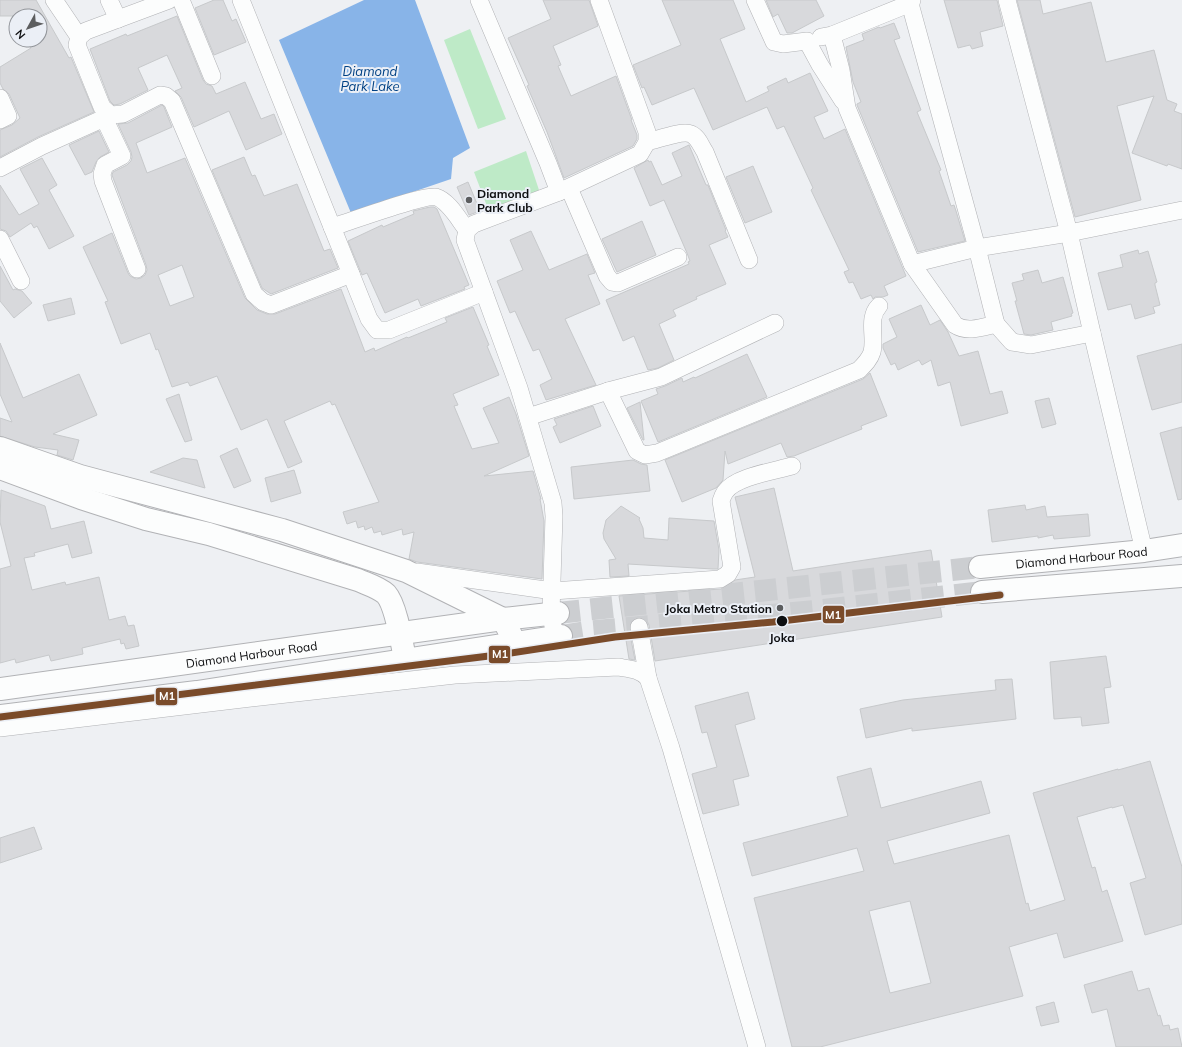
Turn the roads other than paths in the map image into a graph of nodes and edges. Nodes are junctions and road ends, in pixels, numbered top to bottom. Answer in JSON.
{"nodes":[{"id":1,"x":54,"y":0,"type":"edge"},
{"id":2,"x":109,"y":0,"type":"edge"},
{"id":3,"x":169,"y":0,"type":"edge"},
{"id":4,"x":181,"y":0,"type":"edge"},
{"id":5,"x":241,"y":0,"type":"edge"},
{"id":6,"x":479,"y":0,"type":"edge"},
{"id":7,"x":755,"y":0,"type":"edge"},
{"id":8,"x":1007,"y":0,"type":"edge"},
{"id":9,"x":598,"y":1,"type":"edge"},
{"id":10,"x":911,"y":1,"type":"edge"},
{"id":11,"x":118,"y":19,"type":"junction"},
{"id":12,"x":832,"y":35,"type":"junction"},
{"id":13,"x":79,"y":36,"type":"junction"},
{"id":14,"x":807,"y":40,"type":"junction"},
{"id":15,"x":212,"y":76,"type":"dead end"},
{"id":16,"x":0,"y":98,"type":"edge"},
{"id":17,"x":847,"y":108,"type":"junction"},
{"id":18,"x":107,"y":117,"type":"junction"},
{"id":19,"x":0,"y":120,"type":"edge"},
{"id":20,"x":647,"y":142,"type":"junction"},
{"id":21,"x":0,"y":168,"type":"edge"},
{"id":22,"x":564,"y":190,"type":"junction"},
{"id":23,"x":1182,"y":210,"type":"edge"},
{"id":24,"x":332,"y":227,"type":"junction"},
{"id":25,"x":467,"y":230,"type":"junction"},
{"id":26,"x":1069,"y":233,"type":"junction"},
{"id":27,"x":0,"y":240,"type":"edge"},
{"id":28,"x":977,"y":248,"type":"junction"},
{"id":29,"x":678,"y":256,"type":"dead end"},
{"id":30,"x":749,"y":260,"type":"dead end"},
{"id":31,"x":912,"y":264,"type":"junction"},
{"id":32,"x":137,"y":269,"type":"dead end"},
{"id":33,"x":351,"y":274,"type":"junction"},
{"id":34,"x":21,"y":281,"type":"dead end"},
{"id":35,"x":484,"y":292,"type":"junction"},
{"id":36,"x":879,"y":306,"type":"dead end"},
{"id":37,"x":775,"y":323,"type":"dead end"},
{"id":38,"x":996,"y":324,"type":"junction"},
{"id":39,"x":1092,"y":334,"type":"junction"},
{"id":40,"x":608,"y":391,"type":"junction"},
{"id":41,"x":528,"y":417,"type":"junction"},
{"id":42,"x":1,"y":462,"type":"edge"},
{"id":43,"x":792,"y":466,"type":"dead end"},
{"id":44,"x":1182,"y":545,"type":"edge"},
{"id":45,"x":1144,"y":551,"type":"junction"},
{"id":46,"x":980,"y":567,"type":"tunnel mouth"},
{"id":47,"x":406,"y":571,"type":"junction"},
{"id":48,"x":1182,"y":576,"type":"edge"},
{"id":49,"x":553,"y":591,"type":"junction"},
{"id":50,"x":982,"y":592,"type":"tunnel mouth"},
{"id":51,"x":554,"y":613,"type":"junction"},
{"id":52,"x":503,"y":619,"type":"junction"},
{"id":53,"x":639,"y":627,"type":"dead end"},
{"id":54,"x":400,"y":634,"type":"junction"},
{"id":55,"x":558,"y":636,"type":"joint"},
{"id":56,"x":515,"y":643,"type":"junction"},
{"id":57,"x":404,"y":659,"type":"junction"},
{"id":58,"x":648,"y":678,"type":"junction"},
{"id":59,"x":0,"y":689,"type":"edge"},
{"id":60,"x":0,"y":716,"type":"edge"},
{"id":61,"x":0,"y":728,"type":"edge"},
{"id":62,"x":757,"y":1047,"type":"edge"}],
"edges":[{"from":1,"to":13,"type":"street"},
{"from":2,"to":11,"type":"street"},
{"from":3,"to":11,"type":"street"},
{"from":4,"to":15,"type":"street"},
{"from":5,"to":24,"type":"street"},
{"from":6,"to":22,"type":"street"},
{"from":7,"to":14,"type":"street"},
{"from":8,"to":26,"type":"street"},
{"from":9,"to":20,"type":"street"},
{"from":10,"to":12,"type":"street"},
{"from":10,"to":28,"type":"street"},
{"from":11,"to":13,"type":"street"},
{"from":12,"to":14,"type":"street"},
{"from":12,"to":17,"type":"street"},
{"from":13,"to":18,"type":"street"},
{"from":14,"to":17,"type":"street"},
{"from":16,"to":19,"type":"street"},
{"from":17,"to":31,"type":"street"},
{"from":18,"to":21,"type":"street"},
{"from":18,"to":32,"type":"street"},
{"from":18,"to":33,"type":"street"},
{"from":20,"to":22,"type":"street"},
{"from":20,"to":30,"type":"street"},
{"from":22,"to":25,"type":"street"},
{"from":22,"to":29,"type":"street"},
{"from":23,"to":26,"type":"street"},
{"from":24,"to":25,"type":"street"},
{"from":24,"to":33,"type":"street"},
{"from":25,"to":35,"type":"street"},
{"from":26,"to":28,"type":"street"},
{"from":26,"to":39,"type":"street"},
{"from":27,"to":34,"type":"street"},
{"from":28,"to":31,"type":"street"},
{"from":28,"to":38,"type":"street"},
{"from":31,"to":38,"type":"street"},
{"from":33,"to":35,"type":"street"},
{"from":35,"to":41,"type":"street"},
{"from":36,"to":40,"type":"street"},
{"from":37,"to":40,"type":"street"},
{"from":38,"to":39,"type":"street"},
{"from":39,"to":45,"type":"street"},
{"from":40,"to":41,"type":"street"},
{"from":41,"to":49,"type":"street"},
{"from":42,"to":47,"type":"main road"},
{"from":42,"to":54,"type":"main road"},
{"from":43,"to":49,"type":"street"},
{"from":44,"to":45,"type":"main road","name":"Diamond Harbour Road"},
{"from":45,"to":46,"type":"main road","name":"Diamond Harbour Road"},
{"from":47,"to":49,"type":"street"},
{"from":47,"to":52,"type":"main road"},
{"from":48,"to":50,"type":"main road"},
{"from":49,"to":51,"type":"street"},
{"from":51,"to":52,"type":"main road","name":"Diamond Harbour Road"},
{"from":51,"to":55,"type":"street"},
{"from":52,"to":54,"type":"main road","name":"Diamond Harbour Road"},
{"from":52,"to":56,"type":"main road"},
{"from":53,"to":58,"type":"street"},
{"from":54,"to":57,"type":"main road"},
{"from":54,"to":59,"type":"main road","name":"Diamond Harbour Road"},
{"from":55,"to":56,"type":"main road"},
{"from":56,"to":57,"type":"main road"},
{"from":57,"to":60,"type":"main road"},
{"from":58,"to":61,"type":"street"},
{"from":58,"to":62,"type":"street"}]}
